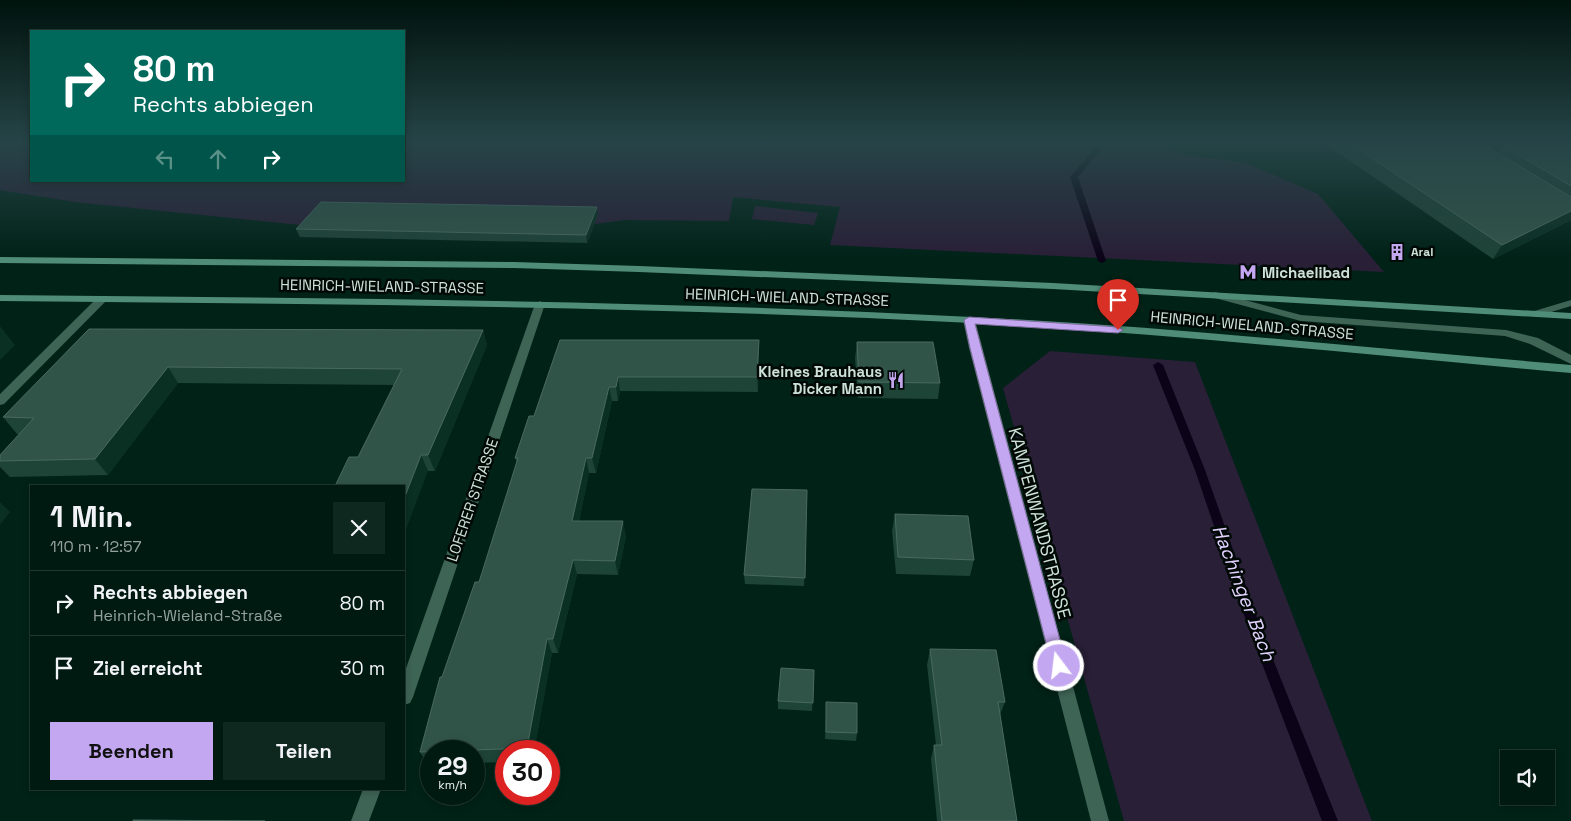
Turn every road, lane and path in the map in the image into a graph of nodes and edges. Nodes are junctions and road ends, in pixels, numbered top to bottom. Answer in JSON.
{"nodes":[{"id":1,"x":0,"y":260,"type":"edge"},
{"id":2,"x":1214,"y":295,"type":"junction"},
{"id":3,"x":0,"y":298,"type":"edge"},
{"id":4,"x":102,"y":299,"type":"junction"},
{"id":5,"x":1571,"y":303,"type":"edge"},
{"id":6,"x":540,"y":304,"type":"junction"},
{"id":7,"x":1535,"y":314,"type":"junction"},
{"id":8,"x":1571,"y":316,"type":"edge"},
{"id":9,"x":969,"y":320,"type":"junction"},
{"id":10,"x":1571,"y":360,"type":"edge"},
{"id":11,"x":1571,"y":369,"type":"edge"},
{"id":12,"x":0,"y":401,"type":"edge"},
{"id":13,"x":405,"y":694,"type":"edge"},
{"id":14,"x":372,"y":790,"type":"edge"},
{"id":15,"x":360,"y":821,"type":"edge"},
{"id":16,"x":1100,"y":821,"type":"edge"}],
"edges":[{"from":1,"to":2,"type":"main road","name":"HEINRICH-WIELAND-STRASSE"},
{"from":2,"to":7,"type":"main road","name":"HEINRICH-WIELAND-STRASSE"},
{"from":2,"to":10,"type":"street"},
{"from":3,"to":4,"type":"main road","name":"HEINRICH-WIELAND-STRASSE"},
{"from":4,"to":6,"type":"main road","name":"HEINRICH-WIELAND-STRASSE"},
{"from":4,"to":12,"type":"street"},
{"from":5,"to":7,"type":"street"},
{"from":6,"to":9,"type":"main road","name":"HEINRICH-WIELAND-STRASSE"},
{"from":6,"to":13,"type":"street","name":"LOFERER STRASSE"},
{"from":7,"to":8,"type":"main road","name":"HEINRICH-WIELAND-STRASSE"},
{"from":9,"to":11,"type":"main road","name":"HEINRICH-WIELAND-STRASSE"},
{"from":9,"to":16,"type":"street","name":"KAMPENWANDSTRASSE"},
{"from":14,"to":15,"type":"street"}]}
